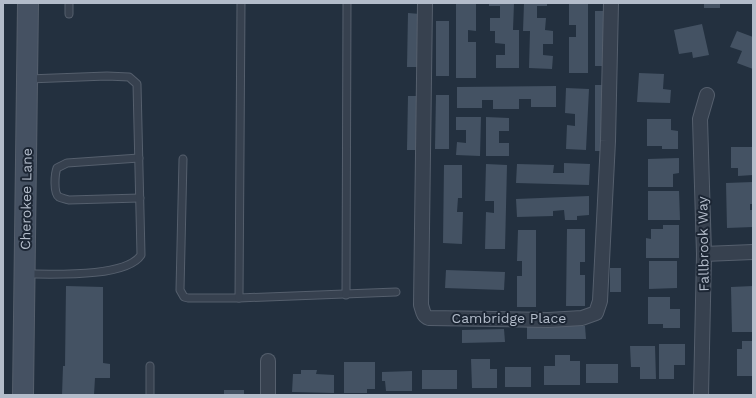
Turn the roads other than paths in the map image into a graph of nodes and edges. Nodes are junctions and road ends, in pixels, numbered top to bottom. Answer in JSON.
{"nodes":[{"id":1,"x":28,"y":3,"type":"edge"},
{"id":2,"x":69,"y":3,"type":"edge"},
{"id":3,"x":241,"y":3,"type":"edge"},
{"id":4,"x":347,"y":3,"type":"edge"},
{"id":5,"x":424,"y":3,"type":"edge"},
{"id":6,"x":611,"y":3,"type":"edge"},
{"id":7,"x":69,"y":14,"type":"dead end"},
{"id":8,"x":28,"y":80,"type":"junction"},
{"id":9,"x":707,"y":95,"type":"dead end"},
{"id":10,"x":139,"y":158,"type":"junction"},
{"id":11,"x":183,"y":159,"type":"dead end"},
{"id":12,"x":140,"y":198,"type":"junction"},
{"id":13,"x":753,"y":252,"type":"edge"},
{"id":14,"x":704,"y":254,"type":"junction"},
{"id":15,"x":25,"y":274,"type":"junction"},
{"id":16,"x":396,"y":292,"type":"dead end"},
{"id":17,"x":346,"y":295,"type":"junction"},
{"id":18,"x":239,"y":298,"type":"junction"},
{"id":19,"x":268,"y":361,"type":"dead end"},
{"id":20,"x":150,"y":366,"type":"dead end"},
{"id":21,"x":23,"y":395,"type":"edge"},
{"id":22,"x":150,"y":395,"type":"edge"},
{"id":23,"x":268,"y":395,"type":"edge"},
{"id":24,"x":701,"y":395,"type":"edge"}],
"edges":[{"from":1,"to":8,"type":"main road","name":"Cherokee Lane"},
{"from":2,"to":7,"type":"lane"},
{"from":3,"to":18,"type":"lane"},
{"from":4,"to":17,"type":"lane"},
{"from":5,"to":6,"type":"street","name":"Cambridge Place"},
{"from":8,"to":10,"type":"lane"},
{"from":8,"to":15,"type":"main road","name":"Cherokee Lane"},
{"from":9,"to":14,"type":"street","name":"Fallbrook Way"},
{"from":10,"to":12,"type":"lane"},
{"from":10,"to":12,"type":"lane"},
{"from":11,"to":18,"type":"lane"},
{"from":12,"to":15,"type":"lane"},
{"from":13,"to":14,"type":"street"},
{"from":14,"to":24,"type":"street","name":"Fallbrook Way"},
{"from":15,"to":21,"type":"main road","name":"Cherokee Lane"},
{"from":16,"to":17,"type":"lane"},
{"from":17,"to":18,"type":"lane"},
{"from":19,"to":23,"type":"street"},
{"from":20,"to":22,"type":"lane"}]}
